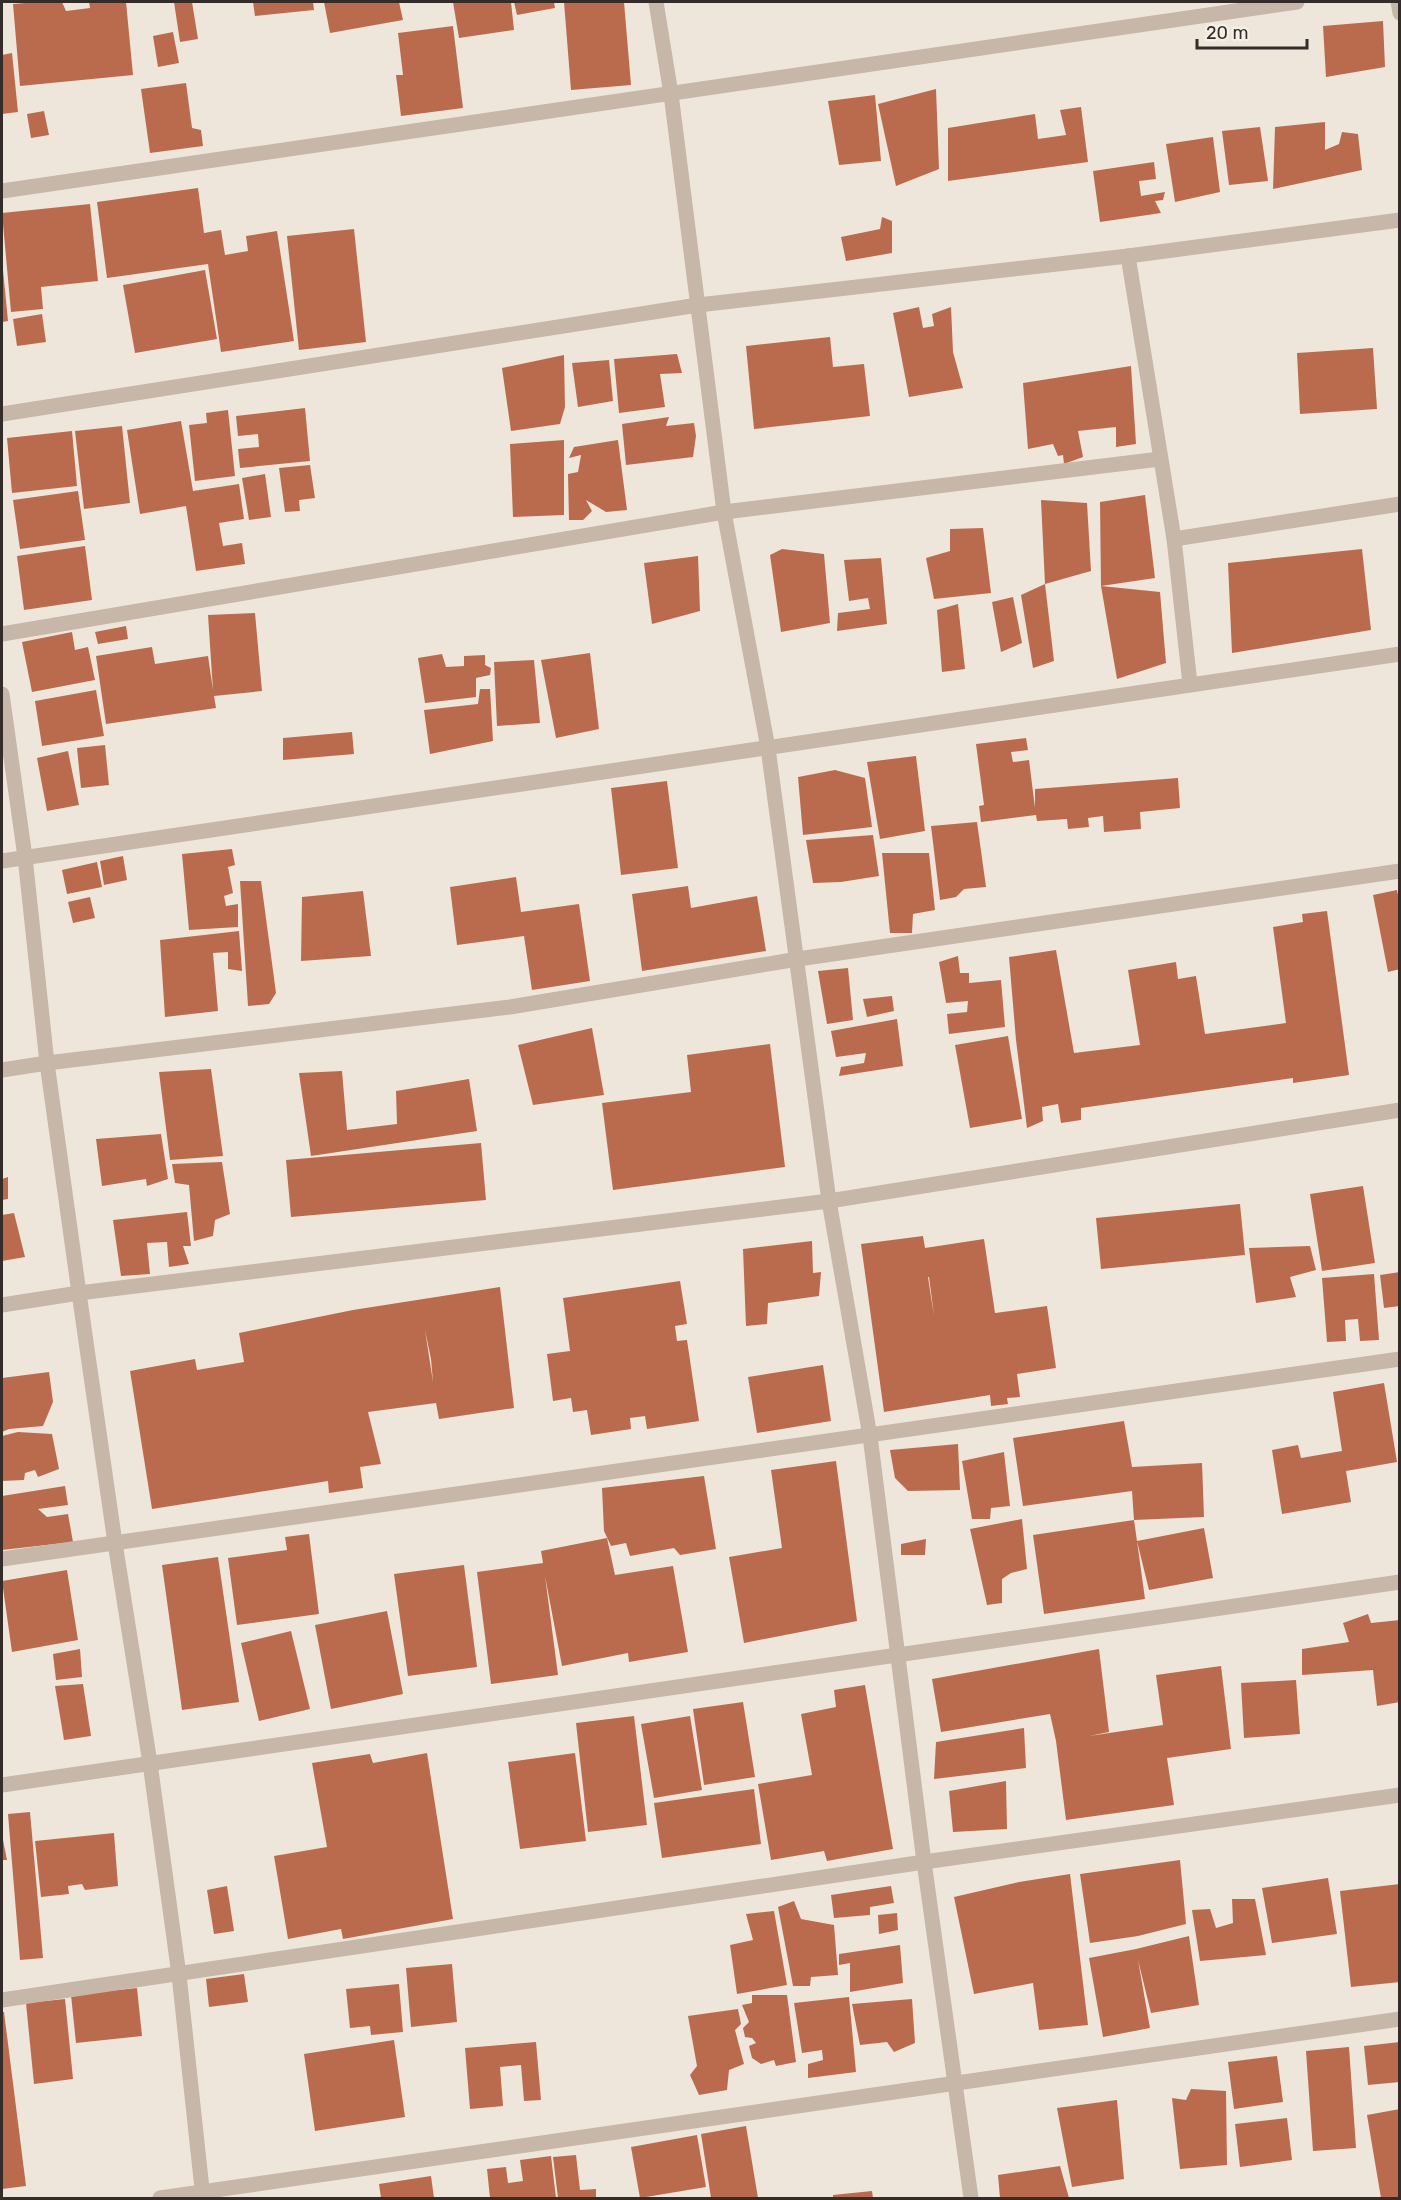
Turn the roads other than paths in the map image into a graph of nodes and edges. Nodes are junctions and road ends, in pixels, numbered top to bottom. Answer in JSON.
{"nodes":[{"id":1,"x":656,"y":2,"type":"edge"},
{"id":2,"x":1296,"y":2,"type":"edge"},
{"id":3,"x":1398,"y":2,"type":"edge"},
{"id":4,"x":1400,"y":13,"type":"edge"},
{"id":5,"x":671,"y":94,"type":"junction"},
{"id":6,"x":2,"y":191,"type":"edge"},
{"id":7,"x":1400,"y":220,"type":"edge"},
{"id":8,"x":1128,"y":256,"type":"junction"},
{"id":9,"x":698,"y":305,"type":"junction"},
{"id":10,"x":2,"y":414,"type":"edge"},
{"id":11,"x":1160,"y":459,"type":"junction"},
{"id":12,"x":1400,"y":504,"type":"edge"},
{"id":13,"x":724,"y":512,"type":"junction"},
{"id":14,"x":1174,"y":539,"type":"junction"},
{"id":15,"x":2,"y":634,"type":"edge"},
{"id":16,"x":1400,"y":654,"type":"edge"},
{"id":17,"x":1190,"y":684,"type":"junction"},
{"id":18,"x":2,"y":694,"type":"edge"},
{"id":19,"x":768,"y":748,"type":"junction"},
{"id":20,"x":25,"y":857,"type":"junction"},
{"id":21,"x":2,"y":861,"type":"edge"},
{"id":22,"x":1400,"y":871,"type":"edge"},
{"id":23,"x":798,"y":959,"type":"junction"},
{"id":24,"x":47,"y":1063,"type":"junction"},
{"id":25,"x":2,"y":1070,"type":"edge"},
{"id":26,"x":1400,"y":1110,"type":"edge"},
{"id":27,"x":828,"y":1201,"type":"junction"},
{"id":28,"x":80,"y":1293,"type":"junction"},
{"id":29,"x":2,"y":1305,"type":"edge"},
{"id":30,"x":1400,"y":1359,"type":"edge"},
{"id":31,"x":870,"y":1436,"type":"junction"},
{"id":32,"x":115,"y":1543,"type":"junction"},
{"id":33,"x":2,"y":1559,"type":"edge"},
{"id":34,"x":1400,"y":1582,"type":"edge"},
{"id":35,"x":897,"y":1655,"type":"junction"},
{"id":36,"x":150,"y":1763,"type":"junction"},
{"id":37,"x":2,"y":1785,"type":"edge"},
{"id":38,"x":1400,"y":1795,"type":"edge"},
{"id":39,"x":924,"y":1862,"type":"junction"},
{"id":40,"x":179,"y":1975,"type":"junction"},
{"id":41,"x":2,"y":2000,"type":"edge"},
{"id":42,"x":1400,"y":2019,"type":"edge"},
{"id":43,"x":955,"y":2082,"type":"junction"},
{"id":44,"x":203,"y":2196,"type":"edge"},
{"id":45,"x":160,"y":2199,"type":"edge"},
{"id":46,"x":971,"y":2199,"type":"edge"}],
"edges":[{"from":1,"to":5,"type":"street"},
{"from":2,"to":5,"type":"street"},
{"from":3,"to":4,"type":"street"},
{"from":5,"to":6,"type":"street"},
{"from":5,"to":9,"type":"street"},
{"from":7,"to":8,"type":"street"},
{"from":8,"to":9,"type":"street"},
{"from":8,"to":11,"type":"street"},
{"from":9,"to":10,"type":"street"},
{"from":9,"to":13,"type":"street"},
{"from":11,"to":13,"type":"street"},
{"from":11,"to":14,"type":"street"},
{"from":12,"to":14,"type":"street"},
{"from":13,"to":15,"type":"street"},
{"from":13,"to":19,"type":"street"},
{"from":14,"to":17,"type":"street"},
{"from":16,"to":17,"type":"street"},
{"from":17,"to":19,"type":"street"},
{"from":18,"to":20,"type":"street"},
{"from":19,"to":20,"type":"street"},
{"from":19,"to":23,"type":"street"},
{"from":20,"to":21,"type":"street"},
{"from":20,"to":24,"type":"street"},
{"from":22,"to":23,"type":"street"},
{"from":23,"to":24,"type":"street"},
{"from":23,"to":27,"type":"street"},
{"from":24,"to":25,"type":"street"},
{"from":24,"to":28,"type":"street"},
{"from":26,"to":27,"type":"street"},
{"from":27,"to":28,"type":"street"},
{"from":27,"to":31,"type":"street"},
{"from":28,"to":29,"type":"street"},
{"from":28,"to":32,"type":"street"},
{"from":30,"to":31,"type":"street"},
{"from":31,"to":32,"type":"street"},
{"from":31,"to":35,"type":"street"},
{"from":32,"to":33,"type":"street"},
{"from":32,"to":36,"type":"street"},
{"from":34,"to":35,"type":"street"},
{"from":35,"to":36,"type":"street"},
{"from":35,"to":39,"type":"street"},
{"from":36,"to":37,"type":"street"},
{"from":36,"to":40,"type":"street"},
{"from":38,"to":39,"type":"street"},
{"from":39,"to":40,"type":"street"},
{"from":39,"to":43,"type":"street"},
{"from":40,"to":41,"type":"street"},
{"from":40,"to":44,"type":"street"},
{"from":42,"to":43,"type":"street"},
{"from":43,"to":44,"type":"street"},
{"from":43,"to":46,"type":"street"},
{"from":44,"to":45,"type":"street"}]}
